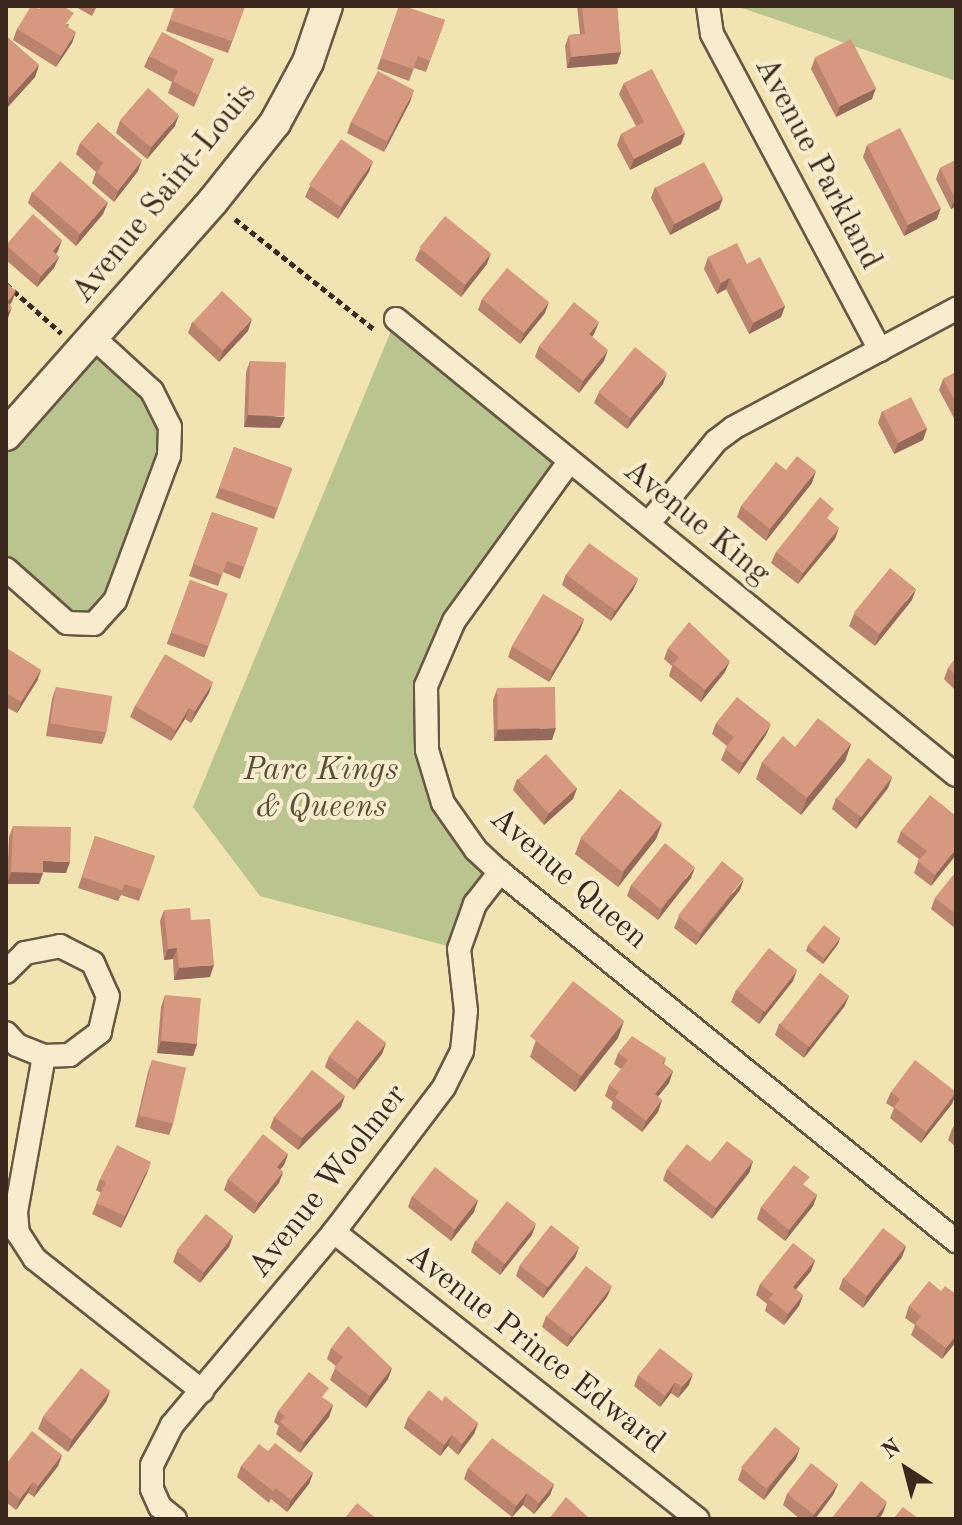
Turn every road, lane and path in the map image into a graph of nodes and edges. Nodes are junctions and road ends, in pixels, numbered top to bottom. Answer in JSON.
{"nodes":[{"id":1,"x":327,"y":6,"type":"edge"},
{"id":2,"x":708,"y":6,"type":"edge"},
{"id":3,"x":231,"y":216,"type":"dead end"},
{"id":4,"x":6,"y":284,"type":"edge"},
{"id":5,"x":956,"y":309,"type":"edge"},
{"id":6,"x":390,"y":328,"type":"joint"},
{"id":7,"x":80,"y":337,"type":"junction"},
{"id":8,"x":880,"y":350,"type":"junction"},
{"id":9,"x":6,"y":435,"type":"edge"},
{"id":10,"x":569,"y":462,"type":"junction"},
{"id":11,"x":648,"y":524,"type":"junction"},
{"id":12,"x":6,"y":569,"type":"edge"},
{"id":13,"x":956,"y":775,"type":"edge"},
{"id":14,"x":500,"y":872,"type":"junction"},
{"id":15,"x":6,"y":972,"type":"edge"},
{"id":16,"x":6,"y":1033,"type":"edge"},
{"id":17,"x":44,"y":1056,"type":"junction"},
{"id":18,"x":334,"y":1232,"type":"junction"},
{"id":19,"x":956,"y":1241,"type":"edge"},
{"id":20,"x":202,"y":1391,"type":"junction"},
{"id":21,"x":168,"y":1513,"type":"edge"},
{"id":22,"x":697,"y":1519,"type":"edge"}],
"edges":[{"from":1,"to":7,"type":"street","name":"Avenue Saint-Louis"},
{"from":2,"to":8,"type":"street","name":"Avenue Parkland"},
{"from":3,"to":6,"type":"path"},
{"from":4,"to":7,"type":"path"},
{"from":5,"to":8,"type":"street"},
{"from":6,"to":10,"type":"street","name":"Avenue King"},
{"from":7,"to":9,"type":"street","name":"Avenue Saint-Louis"},
{"from":7,"to":12,"type":"street","name":"Avenue Saint-Louis"},
{"from":8,"to":11,"type":"street"},
{"from":10,"to":11,"type":"street","name":"Avenue King"},
{"from":10,"to":14,"type":"street","name":"Avenue Queen"},
{"from":11,"to":13,"type":"street","name":"Avenue King"},
{"from":14,"to":18,"type":"street","name":"Avenue Woolmer"},
{"from":14,"to":19,"type":"street","name":"Avenue Queen"},
{"from":15,"to":17,"type":"street"},
{"from":16,"to":17,"type":"street"},
{"from":17,"to":20,"type":"street"},
{"from":18,"to":20,"type":"street","name":"Avenue Woolmer"},
{"from":18,"to":22,"type":"street","name":"Avenue Prince Edward"},
{"from":20,"to":21,"type":"street","name":"Avenue Woolmer"}]}
